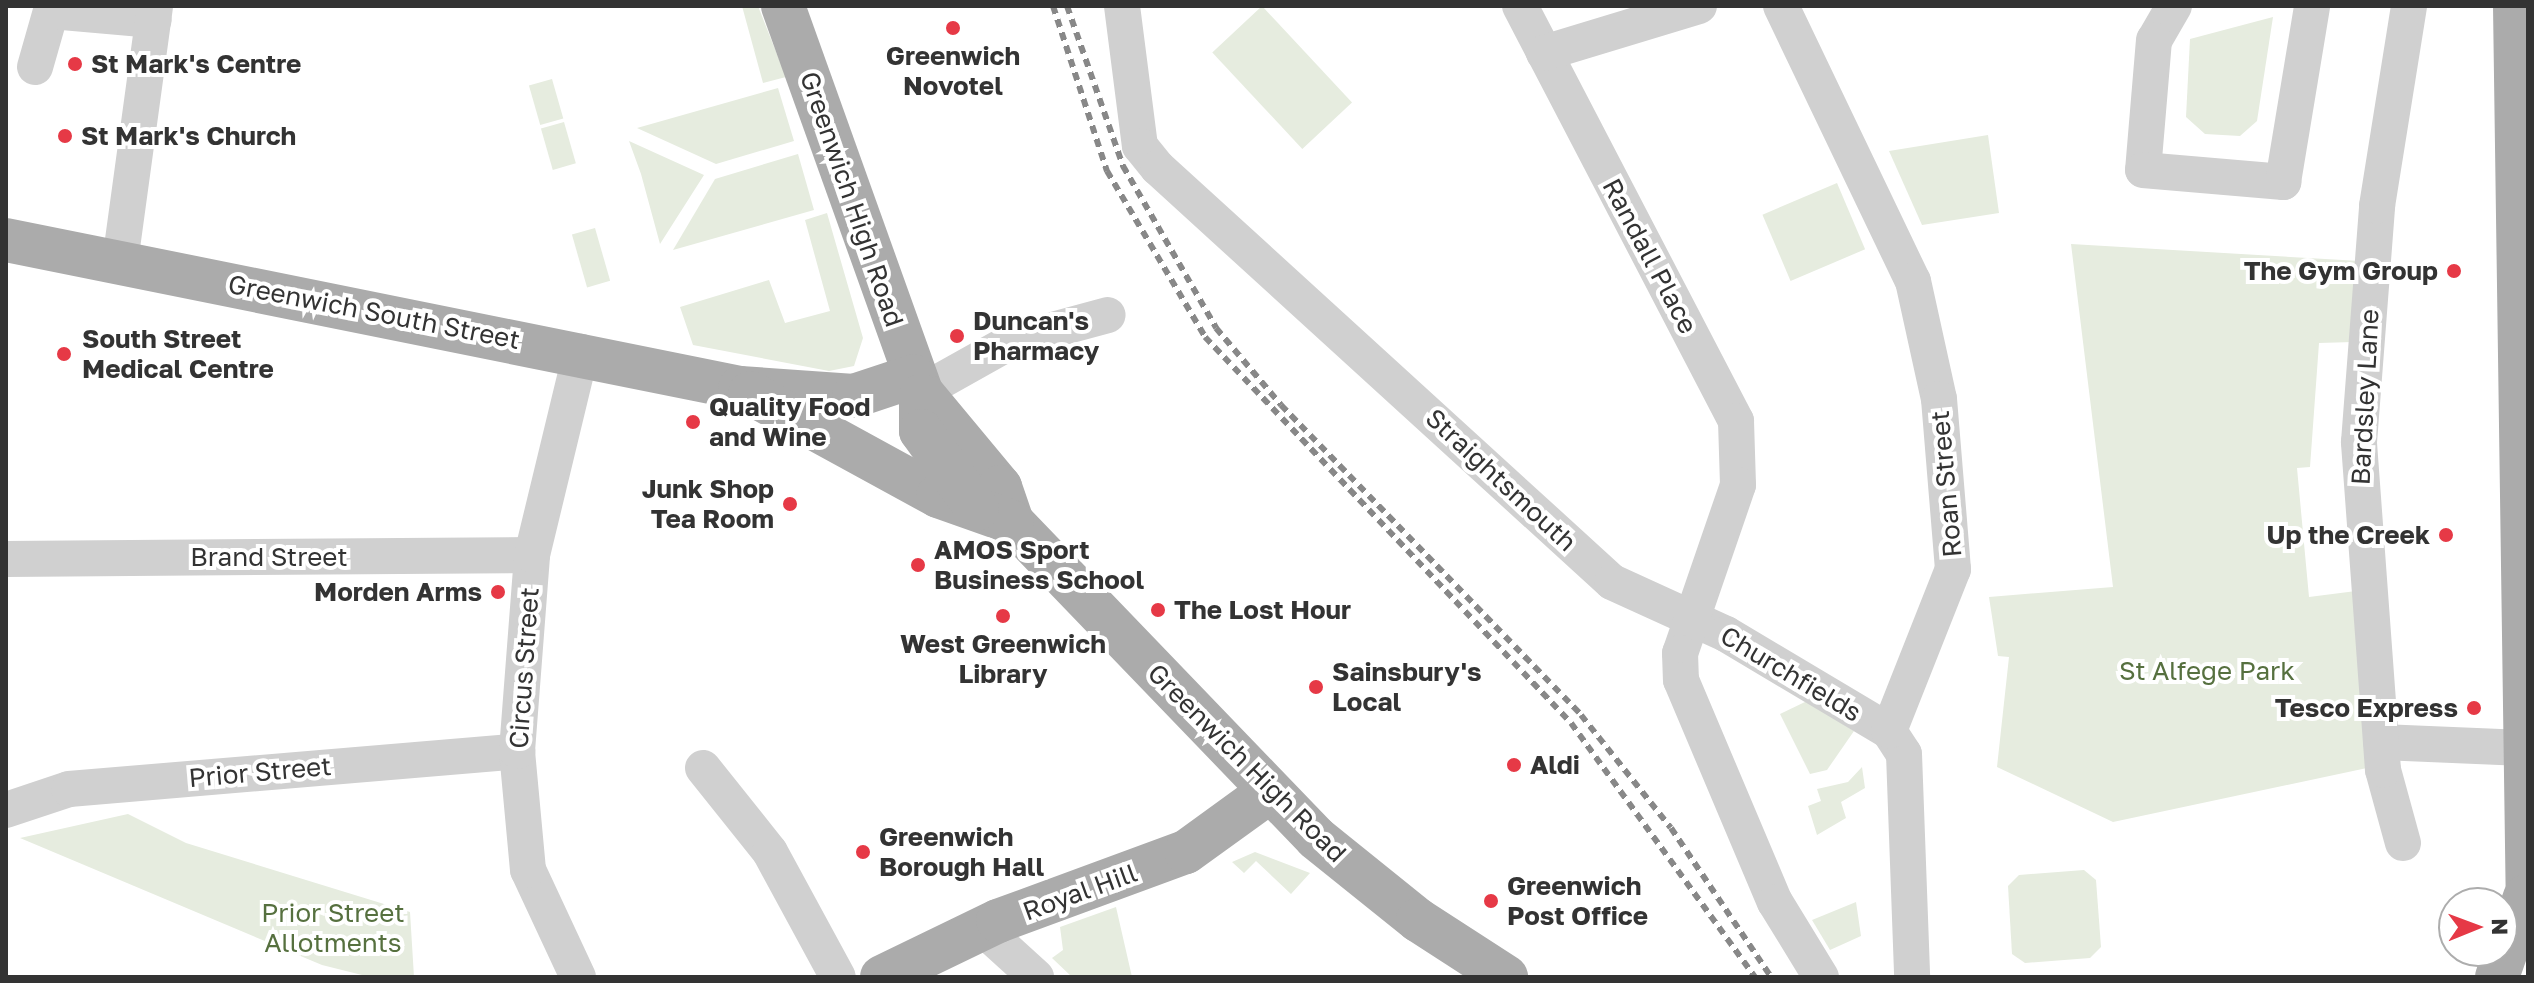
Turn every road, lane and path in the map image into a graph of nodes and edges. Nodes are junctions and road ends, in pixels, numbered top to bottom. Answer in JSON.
{"nodes":[{"id":1,"x":783,"y":6,"type":"edge"},
{"id":2,"x":1122,"y":6,"type":"edge"},
{"id":3,"x":1520,"y":6,"type":"edge"},
{"id":4,"x":1699,"y":6,"type":"edge"},
{"id":5,"x":1781,"y":6,"type":"edge"},
{"id":6,"x":2174,"y":6,"type":"edge"},
{"id":7,"x":2312,"y":6,"type":"edge"},
{"id":8,"x":2409,"y":6,"type":"edge"},
{"id":9,"x":154,"y":13,"type":"edge"},
{"id":10,"x":2520,"y":16,"type":"edge"},
{"id":11,"x":1544,"y":53,"type":"junction"},
{"id":12,"x":35,"y":67,"type":"dead end"},
{"id":13,"x":6,"y":240,"type":"edge"},
{"id":14,"x":120,"y":262,"type":"junction"},
{"id":15,"x":1108,"y":315,"type":"dead end"},
{"id":16,"x":581,"y":352,"type":"junction"},
{"id":17,"x":740,"y":388,"type":"junction"},
{"id":18,"x":919,"y":400,"type":"junction"},
{"id":19,"x":857,"y":447,"type":"junction"},
{"id":20,"x":995,"y":516,"type":"junction"},
{"id":21,"x":532,"y":555,"type":"junction"},
{"id":22,"x":6,"y":559,"type":"edge"},
{"id":23,"x":2525,"y":565,"type":"edge"},
{"id":24,"x":1694,"y":619,"type":"junction"},
{"id":25,"x":1889,"y":731,"type":"junction"},
{"id":26,"x":2380,"y":734,"type":"junction"},
{"id":27,"x":2524,"y":748,"type":"junction"},
{"id":28,"x":517,"y":751,"type":"junction"},
{"id":29,"x":703,"y":768,"type":"dead end"},
{"id":30,"x":1269,"y":792,"type":"junction"},
{"id":31,"x":6,"y":810,"type":"edge"},
{"id":32,"x":2403,"y":843,"type":"dead end"},
{"id":33,"x":2526,"y":905,"type":"edge"},
{"id":34,"x":982,"y":928,"type":"junction"},
{"id":35,"x":578,"y":977,"type":"edge"},
{"id":36,"x":838,"y":977,"type":"edge"},
{"id":37,"x":882,"y":977,"type":"edge"},
{"id":38,"x":1036,"y":977,"type":"edge"},
{"id":39,"x":1506,"y":977,"type":"edge"},
{"id":40,"x":1821,"y":977,"type":"edge"},
{"id":41,"x":1912,"y":977,"type":"edge"},
{"id":42,"x":2497,"y":977,"type":"edge"}],
"edges":[{"from":1,"to":18,"type":"main road","name":"Greenwich High Road"},
{"from":2,"to":24,"type":"street","name":"Straightsmouth"},
{"from":3,"to":11,"type":"street","name":"Randall Place"},
{"from":4,"to":11,"type":"street"},
{"from":5,"to":25,"type":"street","name":"Roan Street"},
{"from":6,"to":7,"type":"street"},
{"from":8,"to":26,"type":"street","name":"Bardsley Lane"},
{"from":9,"to":12,"type":"street"},
{"from":9,"to":14,"type":"street"},
{"from":10,"to":23,"type":"main road"},
{"from":11,"to":24,"type":"street","name":"Randall Place"},
{"from":13,"to":14,"type":"main road","name":"Greenwich South Street"},
{"from":14,"to":16,"type":"main road","name":"Greenwich South Street"},
{"from":15,"to":18,"type":"street"},
{"from":16,"to":17,"type":"main road","name":"Greenwich South Street"},
{"from":16,"to":21,"type":"street","name":"Circus Street"},
{"from":17,"to":18,"type":"main road","name":"Greenwich South Street"},
{"from":17,"to":19,"type":"main road","name":"Greenwich South Street"},
{"from":18,"to":19,"type":"main road"},
{"from":18,"to":20,"type":"main road","name":"Greenwich High Road"},
{"from":19,"to":20,"type":"main road","name":"Greenwich South Street"},
{"from":20,"to":30,"type":"main road","name":"Greenwich High Road"},
{"from":21,"to":22,"type":"street","name":"Brand Street"},
{"from":21,"to":28,"type":"street","name":"Circus Street"},
{"from":23,"to":27,"type":"main road"},
{"from":24,"to":25,"type":"street","name":"Churchfields"},
{"from":24,"to":40,"type":"street"},
{"from":25,"to":41,"type":"street"},
{"from":26,"to":27,"type":"street"},
{"from":26,"to":32,"type":"street","name":"Bardsley Lane"},
{"from":27,"to":33,"type":"main road"},
{"from":28,"to":31,"type":"street","name":"Prior Street"},
{"from":28,"to":35,"type":"street","name":"Circus Street"},
{"from":29,"to":36,"type":"street"},
{"from":30,"to":34,"type":"main road","name":"Royal Hill"},
{"from":30,"to":39,"type":"main road","name":"Greenwich High Road"},
{"from":33,"to":42,"type":"main road"},
{"from":34,"to":37,"type":"main road","name":"Royal Hill"},
{"from":34,"to":38,"type":"street"}]}
